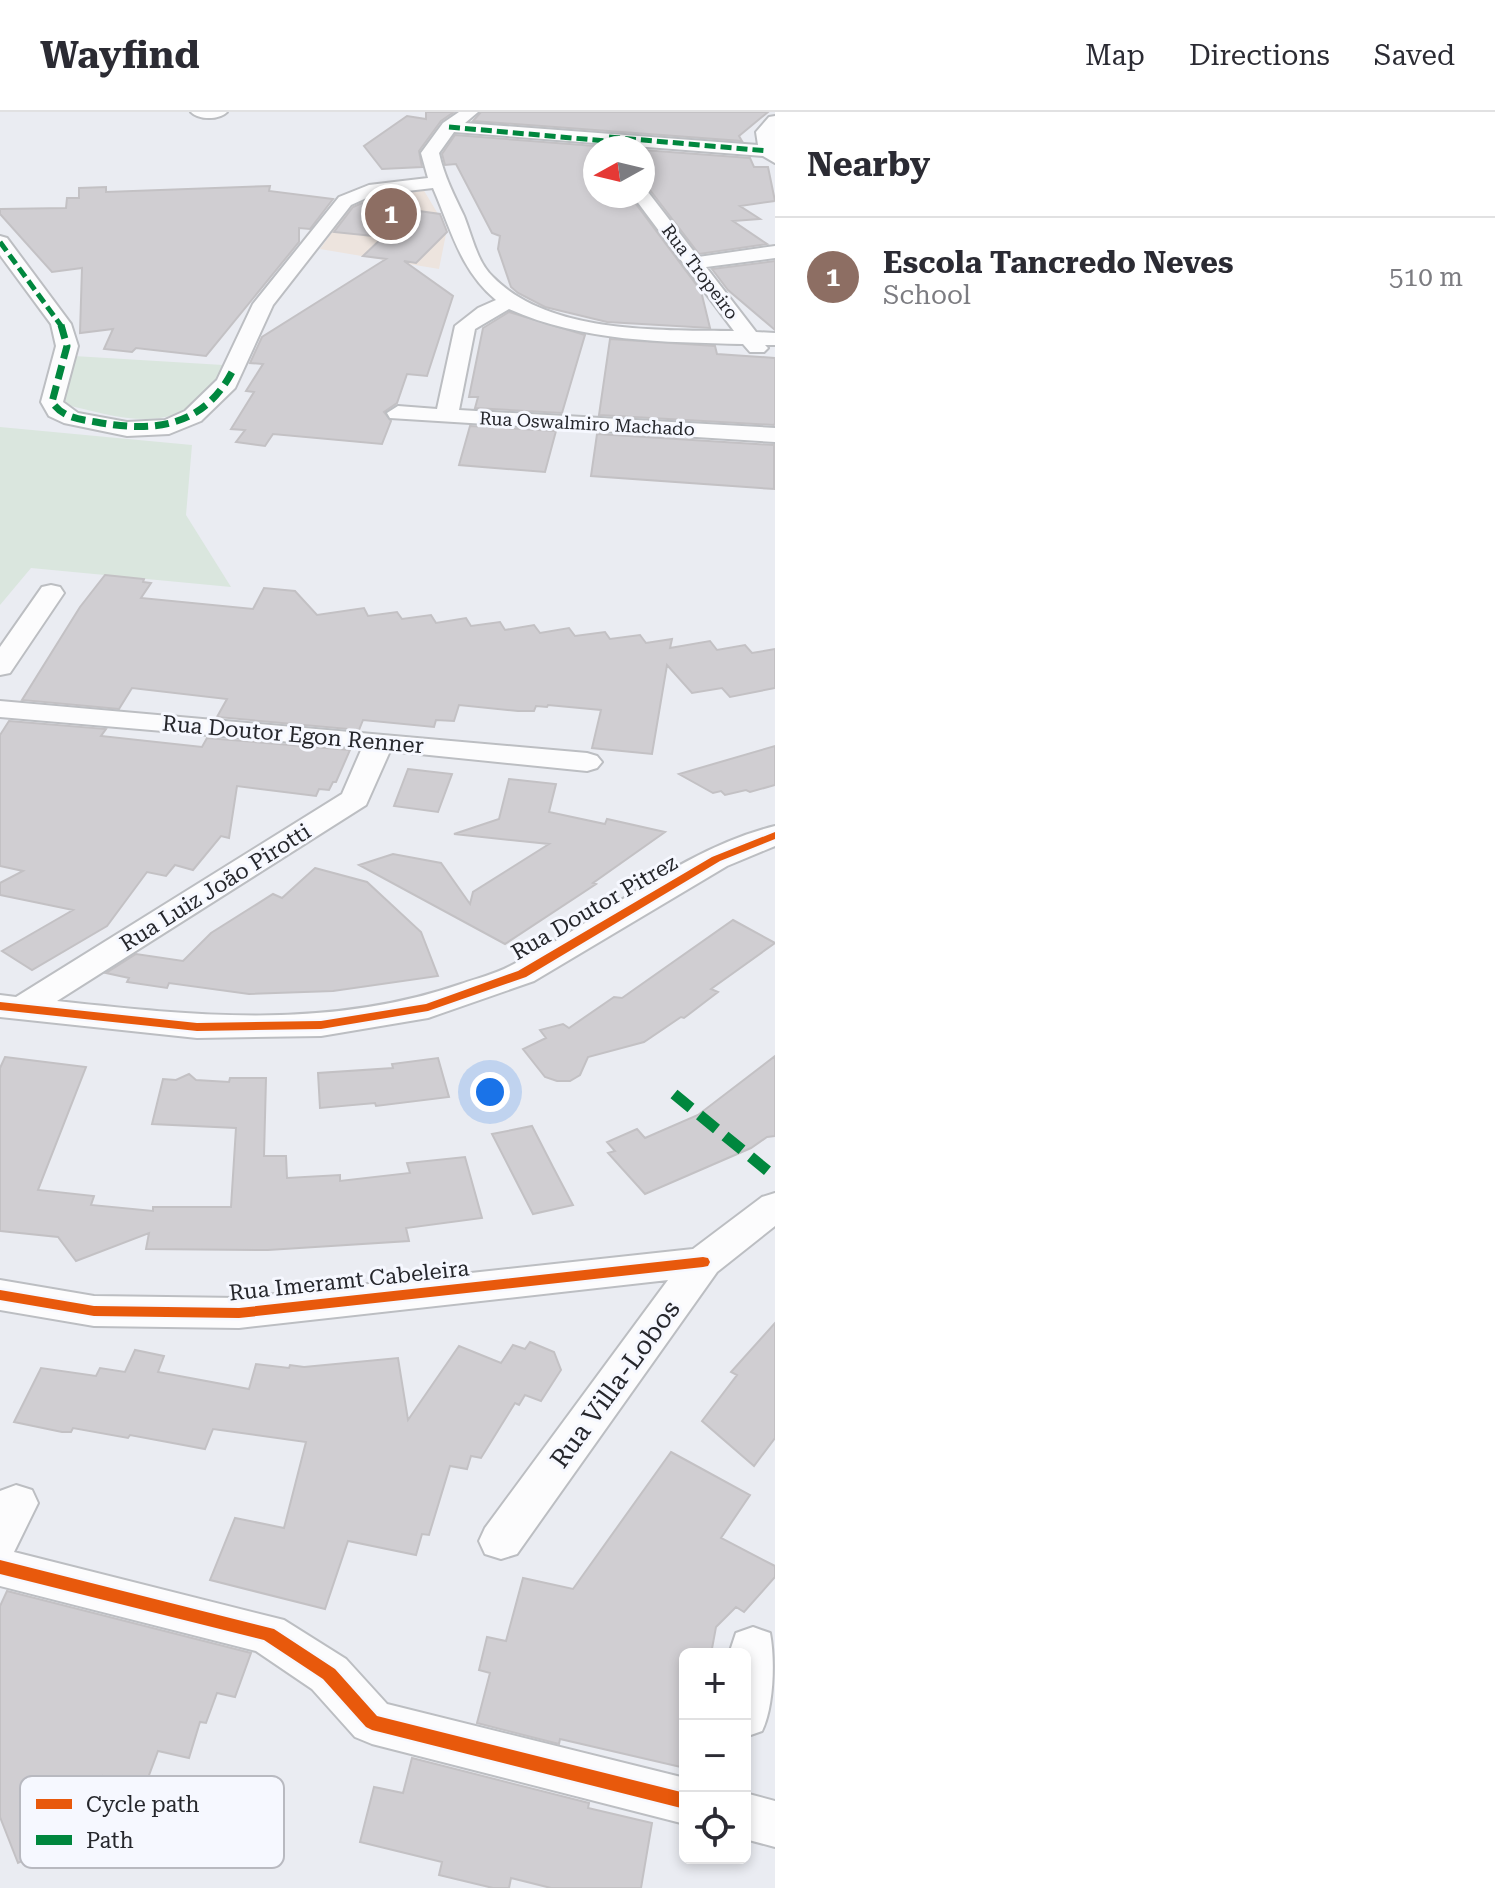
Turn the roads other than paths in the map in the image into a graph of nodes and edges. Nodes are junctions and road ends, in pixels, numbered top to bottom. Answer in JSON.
{"nodes":[{"id":1,"x":199,"y":112,"type":"edge"},
{"id":2,"x":219,"y":112,"type":"edge"},
{"id":3,"x":470,"y":112,"type":"edge"},
{"id":4,"x":625,"y":120,"type":"dead end"},
{"id":5,"x":775,"y":121,"type":"edge"},
{"id":6,"x":449,"y":127,"type":"junction"},
{"id":7,"x":612,"y":136,"type":"edge"},
{"id":8,"x":583,"y":140,"type":"edge"},
{"id":9,"x":655,"y":146,"type":"edge"},
{"id":10,"x":771,"y":155,"type":"edge"},
{"id":11,"x":436,"y":182,"type":"junction"},
{"id":12,"x":651,"y":208,"type":"edge"},
{"id":13,"x":0,"y":242,"type":"edge"},
{"id":14,"x":775,"y":252,"type":"edge"},
{"id":15,"x":693,"y":263,"type":"junction"},
{"id":16,"x":503,"y":304,"type":"junction"},
{"id":17,"x":764,"y":343,"type":"edge"},
{"id":18,"x":398,"y":413,"type":"dead end"},
{"id":19,"x":447,"y":416,"type":"junction"},
{"id":20,"x":775,"y":435,"type":"edge"},
{"id":21,"x":51,"y":593,"type":"dead end"},
{"id":22,"x":0,"y":667,"type":"edge"},
{"id":23,"x":0,"y":709,"type":"edge"},
{"id":24,"x":380,"y":741,"type":"junction"},
{"id":25,"x":587,"y":762,"type":"dead end"},
{"id":26,"x":775,"y":835,"type":"edge"},
{"id":27,"x":10,"y":1007,"type":"edge"},
{"id":28,"x":775,"y":1206,"type":"edge"},
{"id":29,"x":703,"y":1262,"type":"junction"},
{"id":30,"x":0,"y":1295,"type":"edge"},
{"id":31,"x":501,"y":1541,"type":"dead end"},
{"id":32,"x":0,"y":1567,"type":"edge"},
{"id":33,"x":753,"y":1647,"type":"dead end"},
{"id":34,"x":751,"y":1664,"type":"edge"},
{"id":35,"x":679,"y":1799,"type":"edge"},
{"id":36,"x":751,"y":1818,"type":"edge"},
{"id":37,"x":775,"y":1824,"type":"edge"}],
"edges":[{"from":1,"to":2,"type":"street"},
{"from":3,"to":6,"type":"street"},
{"from":4,"to":7,"type":"street"},
{"from":5,"to":10,"type":"street"},
{"from":6,"to":8,"type":"street"},
{"from":6,"to":11,"type":"street"},
{"from":9,"to":10,"type":"street"},
{"from":11,"to":13,"type":"street"},
{"from":11,"to":16,"type":"street"},
{"from":12,"to":15,"type":"street","name":"Rua Tropeiro"},
{"from":14,"to":15,"type":"street"},
{"from":15,"to":17,"type":"street","name":"Rua Tropeiro"},
{"from":16,"to":17,"type":"street"},
{"from":16,"to":19,"type":"street"},
{"from":18,"to":19,"type":"street","name":"Rua Oswalmiro Machado"},
{"from":19,"to":20,"type":"street","name":"Rua Oswalmiro Machado"},
{"from":21,"to":22,"type":"street"},
{"from":23,"to":24,"type":"street","name":"Rua Doutor Egon Renner"},
{"from":24,"to":25,"type":"street","name":"Rua Doutor Egon Renner"},
{"from":24,"to":27,"type":"street","name":"Rua Luiz João Pirotti"},
{"from":26,"to":27,"type":"street","name":"Rua Doutor Pitrez"},
{"from":28,"to":29,"type":"street","name":"Rua Villa-Lobos"},
{"from":29,"to":30,"type":"street","name":"Rua Imeramt Cabeleira"},
{"from":29,"to":31,"type":"street","name":"Rua Villa-Lobos"},
{"from":32,"to":35,"type":"street"},
{"from":33,"to":34,"type":"street"},
{"from":36,"to":37,"type":"street"}]}
